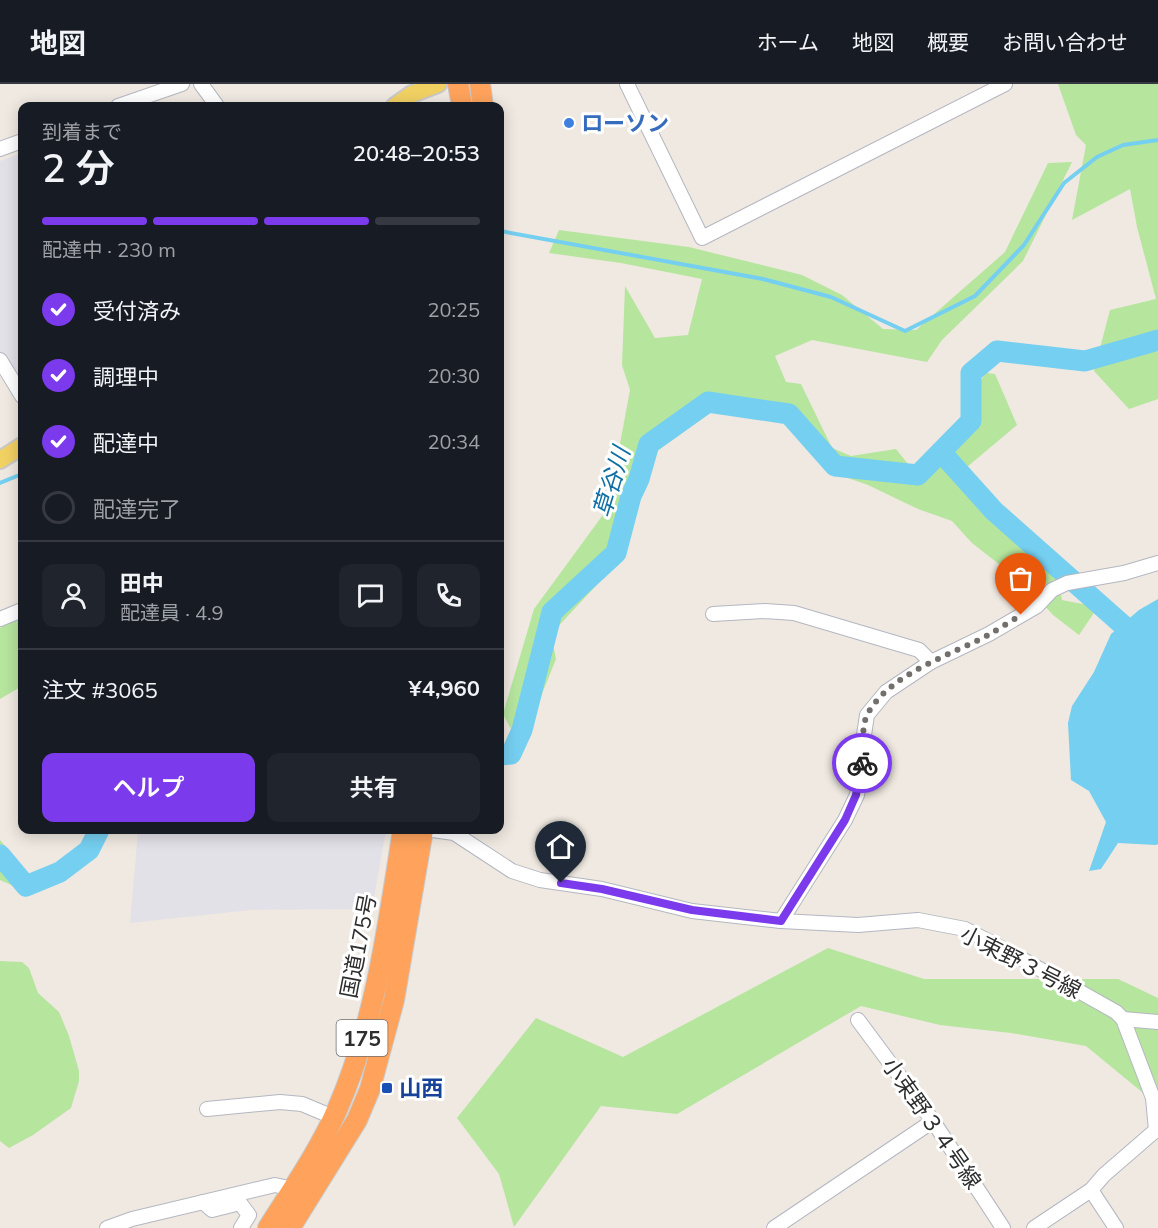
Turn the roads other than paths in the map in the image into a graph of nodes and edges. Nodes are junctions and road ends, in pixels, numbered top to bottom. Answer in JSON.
{"nodes":[{"id":1,"x":182,"y":84,"type":"edge"},
{"id":2,"x":201,"y":84,"type":"edge"},
{"id":3,"x":438,"y":84,"type":"edge"},
{"id":4,"x":458,"y":84,"type":"edge"},
{"id":5,"x":480,"y":84,"type":"edge"},
{"id":6,"x":627,"y":84,"type":"edge"},
{"id":7,"x":1005,"y":84,"type":"edge"},
{"id":8,"x":130,"y":102,"type":"edge"},
{"id":9,"x":214,"y":102,"type":"edge"},
{"id":10,"x":401,"y":102,"type":"edge"},
{"id":11,"x":461,"y":102,"type":"edge"},
{"id":12,"x":482,"y":102,"type":"edge"},
{"id":13,"x":18,"y":142,"type":"edge"},
{"id":14,"x":0,"y":149,"type":"edge"},
{"id":15,"x":0,"y":360,"type":"edge"},
{"id":16,"x":18,"y":389,"type":"edge"},
{"id":17,"x":18,"y":449,"type":"edge"},
{"id":18,"x":0,"y":460,"type":"edge"},
{"id":19,"x":1158,"y":563,"type":"edge"},
{"id":20,"x":18,"y":612,"type":"edge"},
{"id":21,"x":713,"y":614,"type":"dead end"},
{"id":22,"x":0,"y":619,"type":"edge"},
{"id":23,"x":931,"y":662,"type":"junction"},
{"id":24,"x":402,"y":834,"type":"edge"},
{"id":25,"x":422,"y":834,"type":"edge"},
{"id":26,"x":456,"y":834,"type":"edge"},
{"id":27,"x":781,"y":921,"type":"junction"},
{"id":28,"x":1123,"y":1019,"type":"junction"},
{"id":29,"x":858,"y":1020,"type":"dead end"},
{"id":30,"x":1158,"y":1022,"type":"edge"},
{"id":31,"x":207,"y":1110,"type":"dead end"},
{"id":32,"x":333,"y":1117,"type":"junction"},
{"id":33,"x":933,"y":1121,"type":"junction"},
{"id":34,"x":293,"y":1189,"type":"junction"},
{"id":35,"x":1090,"y":1190,"type":"junction"},
{"id":36,"x":203,"y":1202,"type":"junction"},
{"id":37,"x":107,"y":1228,"type":"edge"},
{"id":38,"x":241,"y":1228,"type":"edge"},
{"id":39,"x":268,"y":1228,"type":"edge"},
{"id":40,"x":290,"y":1228,"type":"edge"},
{"id":41,"x":774,"y":1228,"type":"edge"},
{"id":42,"x":1004,"y":1228,"type":"edge"},
{"id":43,"x":1034,"y":1228,"type":"edge"},
{"id":44,"x":1116,"y":1228,"type":"edge"}],
"edges":[{"from":1,"to":8,"type":"street"},
{"from":2,"to":9,"type":"street"},
{"from":3,"to":10,"type":"main road"},
{"from":4,"to":11,"type":"highway"},
{"from":5,"to":12,"type":"highway"},
{"from":6,"to":7,"type":"street"},
{"from":13,"to":14,"type":"street"},
{"from":15,"to":16,"type":"street"},
{"from":17,"to":18,"type":"main road"},
{"from":19,"to":23,"type":"street"},
{"from":20,"to":22,"type":"street"},
{"from":21,"to":23,"type":"street"},
{"from":23,"to":27,"type":"street"},
{"from":24,"to":32,"type":"highway","name":"国道175号","number":"175"},
{"from":25,"to":40,"type":"highway","name":"国道175号","number":"175"},
{"from":26,"to":27,"type":"street","name":"小束野３号線"},
{"from":27,"to":28,"type":"street","name":"小束野３号線"},
{"from":28,"to":30,"type":"street"},
{"from":28,"to":35,"type":"street"},
{"from":29,"to":33,"type":"street","name":"小束野３４号線"},
{"from":31,"to":32,"type":"street"},
{"from":32,"to":34,"type":"highway","name":"国道175号","number":"175"},
{"from":33,"to":41,"type":"street"},
{"from":33,"to":42,"type":"street","name":"小束野３４号線"},
{"from":34,"to":36,"type":"street"},
{"from":34,"to":39,"type":"highway","name":"国道175号","number":"175"},
{"from":35,"to":43,"type":"street"},
{"from":35,"to":44,"type":"street"},
{"from":36,"to":37,"type":"street"},
{"from":36,"to":38,"type":"street"}]}
